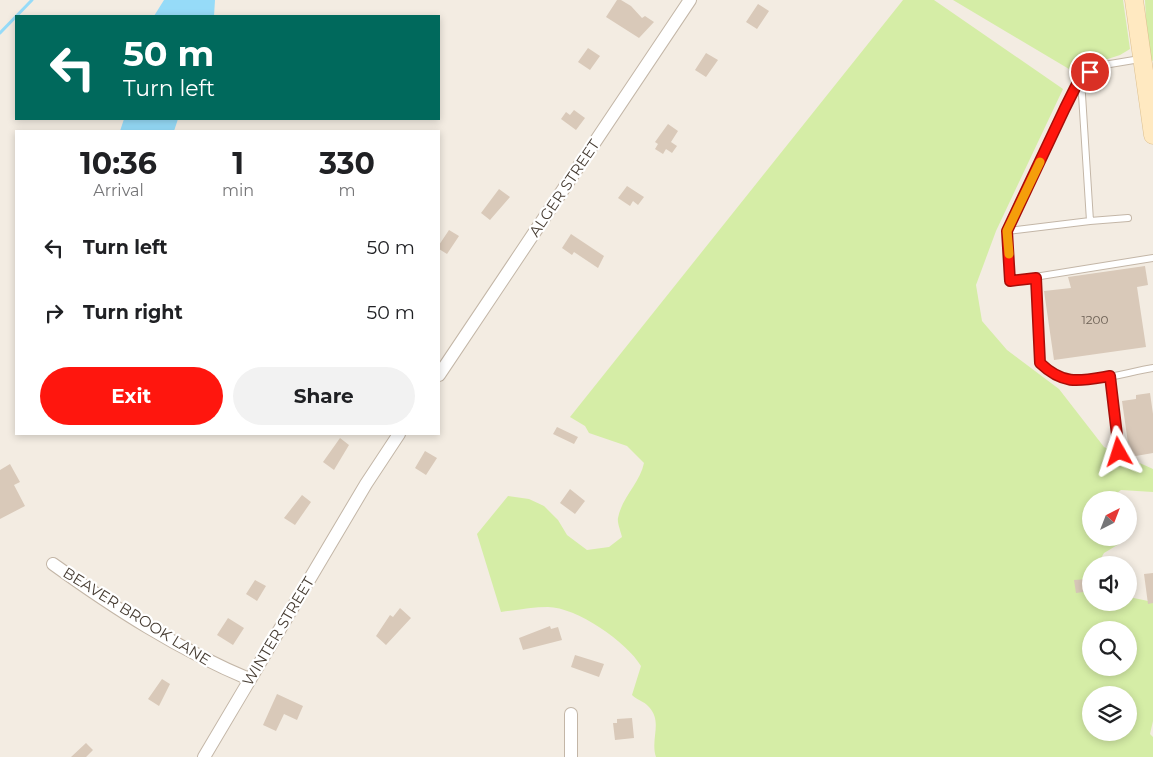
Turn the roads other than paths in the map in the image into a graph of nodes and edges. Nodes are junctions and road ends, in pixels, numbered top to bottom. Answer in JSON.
{"nodes":[{"id":1,"x":690,"y":0,"type":"edge"},
{"id":2,"x":1134,"y":0,"type":"edge"},
{"id":3,"x":1142,"y":58,"type":"junction"},
{"id":4,"x":1080,"y":78,"type":"junction"},
{"id":5,"x":1153,"y":135,"type":"edge"},
{"id":6,"x":1128,"y":218,"type":"dead end"},
{"id":7,"x":1090,"y":221,"type":"junction"},
{"id":8,"x":1007,"y":231,"type":"junction"},
{"id":9,"x":1153,"y":258,"type":"edge"},
{"id":10,"x":1036,"y":278,"type":"junction"},
{"id":11,"x":1153,"y":368,"type":"edge"},
{"id":12,"x":440,"y":374,"type":"edge"},
{"id":13,"x":1110,"y":376,"type":"junction"},
{"id":14,"x":399,"y":435,"type":"edge"},
{"id":15,"x":1119,"y":452,"type":"dead end"},
{"id":16,"x":53,"y":564,"type":"dead end"},
{"id":17,"x":249,"y":679,"type":"junction"},
{"id":18,"x":571,"y":714,"type":"dead end"},
{"id":19,"x":204,"y":757,"type":"edge"},
{"id":20,"x":571,"y":757,"type":"edge"}],
"edges":[{"from":1,"to":12,"type":"street","name":"ALGER STREET"},
{"from":2,"to":3,"type":"main road"},
{"from":3,"to":4,"type":"lane"},
{"from":3,"to":5,"type":"main road"},
{"from":4,"to":7,"type":"lane"},
{"from":4,"to":8,"type":"lane"},
{"from":6,"to":7,"type":"lane"},
{"from":7,"to":8,"type":"lane"},
{"from":8,"to":10,"type":"lane"},
{"from":9,"to":10,"type":"lane"},
{"from":10,"to":13,"type":"lane"},
{"from":11,"to":13,"type":"lane"},
{"from":13,"to":15,"type":"lane"},
{"from":14,"to":17,"type":"street","name":"WINTER STREET"},
{"from":16,"to":17,"type":"street","name":"BEAVER BROOK LANE"},
{"from":17,"to":19,"type":"street","name":"WINTER STREET"},
{"from":18,"to":20,"type":"street"}]}
